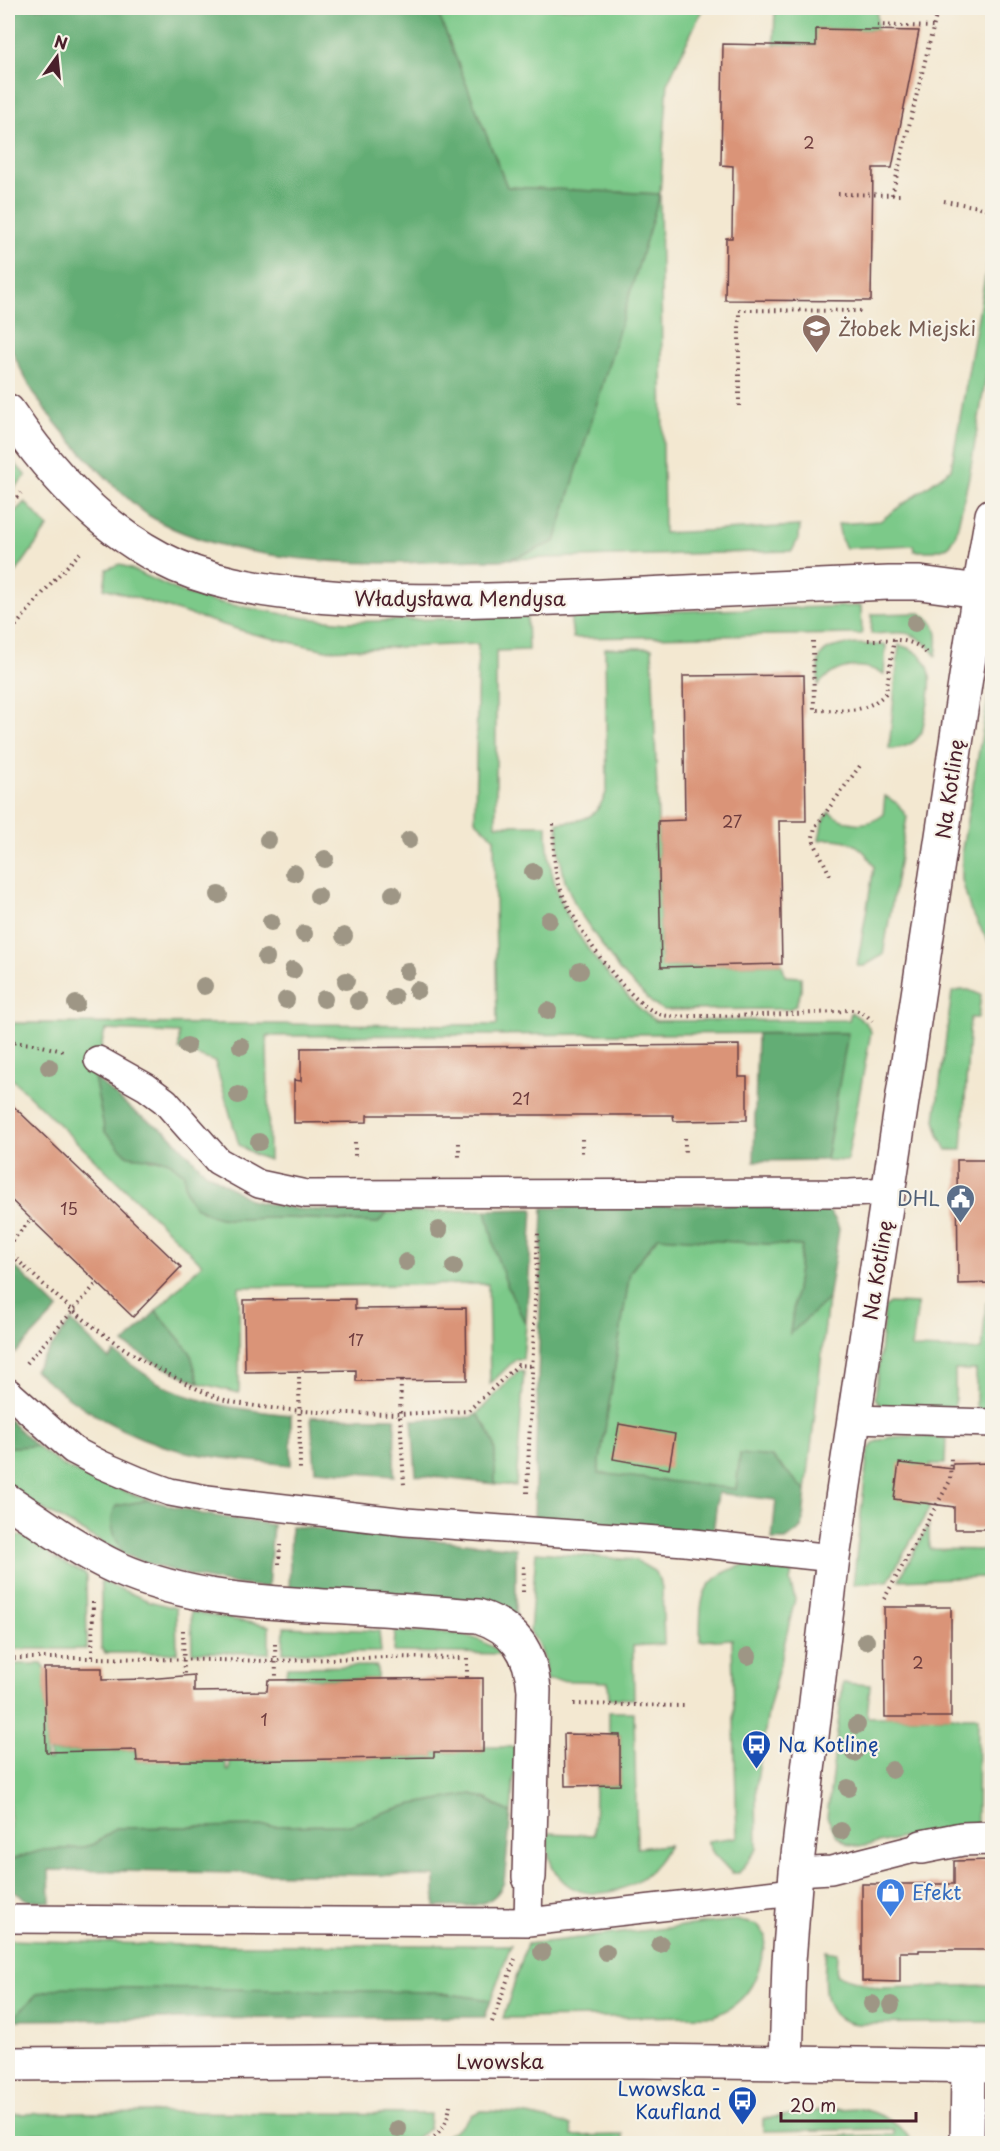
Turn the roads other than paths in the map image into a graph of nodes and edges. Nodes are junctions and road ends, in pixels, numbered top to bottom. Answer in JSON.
{"nodes":[{"id":1,"x":8,"y":411,"type":"edge"},
{"id":2,"x":993,"y":515,"type":"edge"},
{"id":3,"x":979,"y":591,"type":"junction"},
{"id":4,"x":98,"y":1060,"type":"road end"},
{"id":5,"x":889,"y":1191,"type":"junction"},
{"id":6,"x":15,"y":1380,"type":"edge"},
{"id":7,"x":855,"y":1419,"type":"junction"},
{"id":8,"x":993,"y":1423,"type":"edge"},
{"id":9,"x":8,"y":1501,"type":"edge"},
{"id":10,"x":833,"y":1558,"type":"junction"},
{"id":11,"x":993,"y":1839,"type":"edge"},
{"id":12,"x":922,"y":1846,"type":"joint"},
{"id":13,"x":529,"y":1877,"type":"joint"},
{"id":14,"x":795,"y":1882,"type":"junction"},
{"id":15,"x":8,"y":1919,"type":"edge"},
{"id":16,"x":528,"y":1922,"type":"junction"},
{"id":17,"x":8,"y":2064,"type":"edge"},
{"id":18,"x":786,"y":2064,"type":"junction"},
{"id":19,"x":980,"y":2066,"type":"edge"},
{"id":20,"x":967,"y":2144,"type":"edge"}],
"edges":[{"from":1,"to":3,"type":"street","name":"Władysława Mendysa"},
{"from":2,"to":3,"type":"street","name":"Na Kotlinę"},
{"from":3,"to":5,"type":"street","name":"Na Kotlinę"},
{"from":4,"to":5,"type":"lane"},
{"from":5,"to":7,"type":"street","name":"Na Kotlinę"},
{"from":6,"to":10,"type":"lane"},
{"from":7,"to":8,"type":"lane"},
{"from":7,"to":10,"type":"street","name":"Na Kotlinę"},
{"from":9,"to":13,"type":"street"},
{"from":10,"to":14,"type":"street","name":"Na Kotlinę"},
{"from":11,"to":12,"type":"street"},
{"from":12,"to":14,"type":"lane"},
{"from":13,"to":16,"type":"lane"},
{"from":14,"to":16,"type":"lane"},
{"from":14,"to":18,"type":"street","name":"Na Kotlinę"},
{"from":15,"to":16,"type":"lane"},
{"from":17,"to":18,"type":"street","name":"Lwowska"},
{"from":18,"to":19,"type":"street","name":"Lwowska"},
{"from":19,"to":20,"type":"street"}]}
